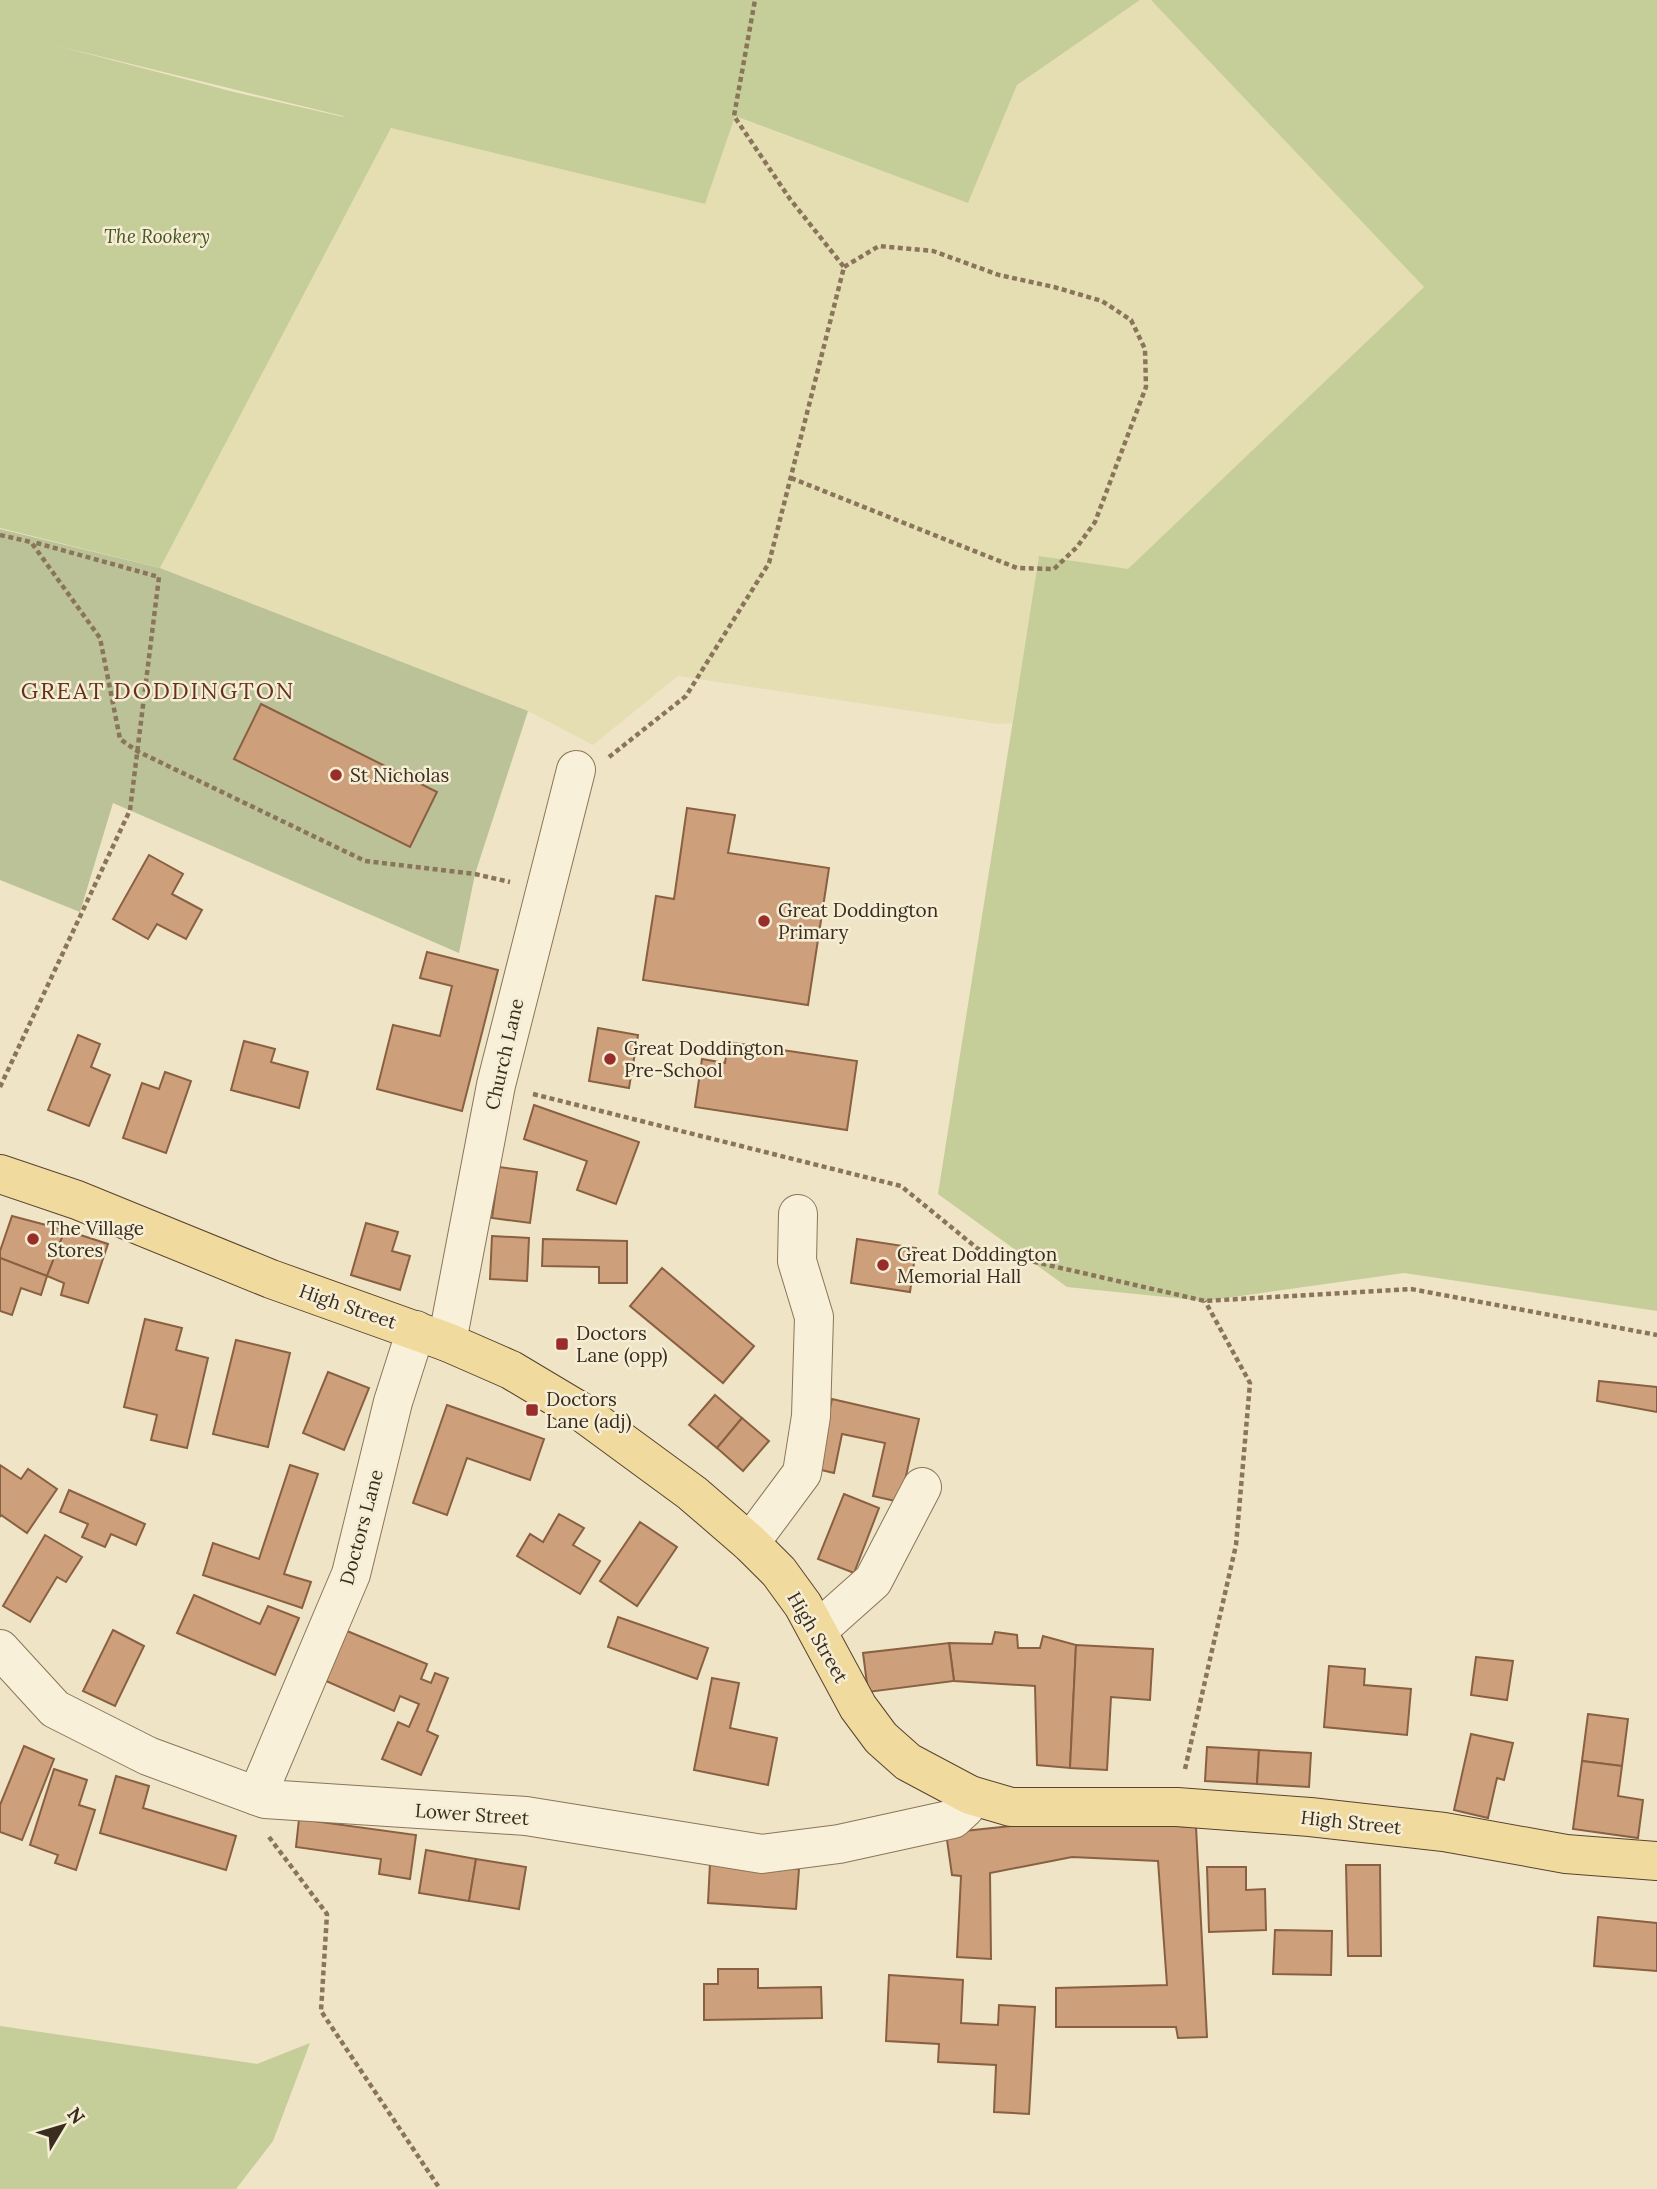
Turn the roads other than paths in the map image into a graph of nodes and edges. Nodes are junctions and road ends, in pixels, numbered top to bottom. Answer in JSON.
{"nodes":[{"id":1,"x":576,"y":770,"type":"road end"},
{"id":2,"x":3,"y":1181,"type":"edge"},
{"id":3,"x":798,"y":1214,"type":"dead end"},
{"id":4,"x":432,"y":1336,"type":"junction"},
{"id":5,"x":922,"y":1487,"type":"dead end"},
{"id":6,"x":750,"y":1543,"type":"junction"},
{"id":7,"x":818,"y":1630,"type":"junction"},
{"id":8,"x":0,"y":1649,"type":"edge"},
{"id":9,"x":970,"y":1796,"type":"junction"},
{"id":10,"x":261,"y":1798,"type":"junction"},
{"id":11,"x":1657,"y":1861,"type":"edge"}],
"edges":[{"from":1,"to":4,"type":"street","name":"Church Lane"},
{"from":2,"to":4,"type":"main road","name":"High Street"},
{"from":3,"to":6,"type":"street"},
{"from":4,"to":6,"type":"main road","name":"High Street"},
{"from":4,"to":10,"type":"street","name":"Doctors Lane"},
{"from":5,"to":7,"type":"street"},
{"from":6,"to":7,"type":"main road","name":"High Street"},
{"from":7,"to":9,"type":"main road","name":"High Street"},
{"from":8,"to":10,"type":"street","name":"Lower Street"},
{"from":9,"to":10,"type":"street","name":"Lower Street"},
{"from":9,"to":11,"type":"main road","name":"High Street"}]}
